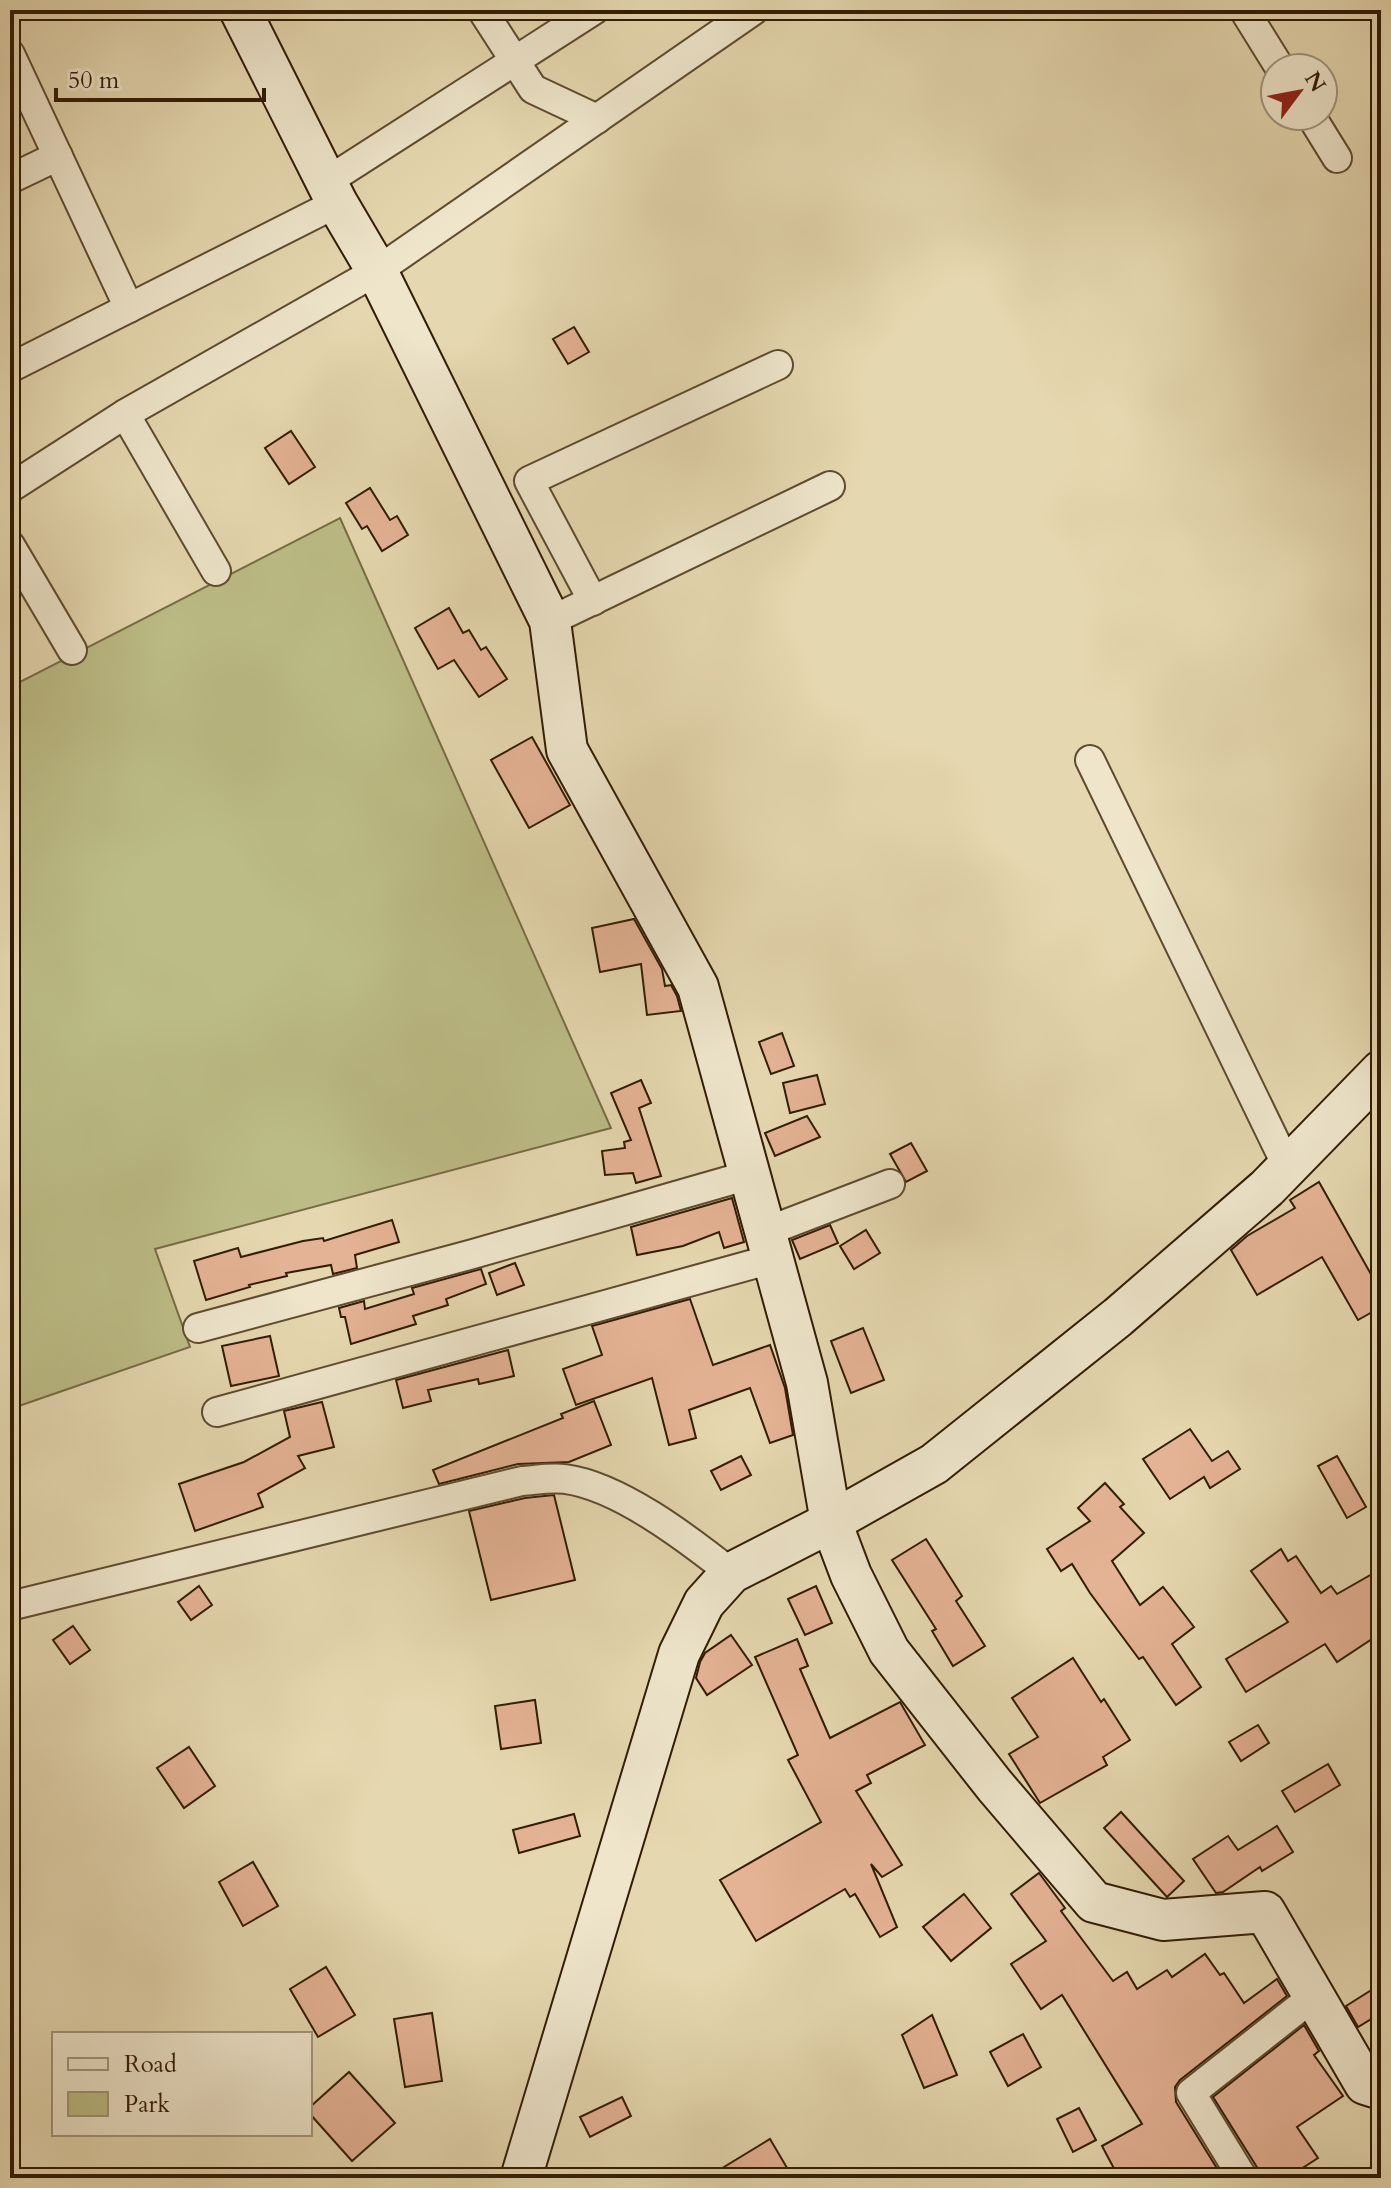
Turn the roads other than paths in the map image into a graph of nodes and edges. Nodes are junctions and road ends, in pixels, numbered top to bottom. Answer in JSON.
{"nodes":[{"id":1,"x":240,"y":10,"type":"edge"},
{"id":2,"x":482,"y":10,"type":"edge"},
{"id":3,"x":594,"y":10,"type":"edge"},
{"id":4,"x":754,"y":10,"type":"edge"},
{"id":5,"x":1244,"y":10,"type":"edge"},
{"id":6,"x":1270,"y":52,"type":"edge"},
{"id":7,"x":10,"y":54,"type":"edge"},
{"id":8,"x":515,"y":62,"type":"junction"},
{"id":9,"x":597,"y":119,"type":"junction"},
{"id":10,"x":1321,"y":132,"type":"edge"},
{"id":11,"x":58,"y":156,"type":"junction"},
{"id":12,"x":1337,"y":158,"type":"dead end"},
{"id":13,"x":10,"y":179,"type":"edge"},
{"id":14,"x":332,"y":193,"type":"junction"},
{"id":15,"x":377,"y":271,"type":"junction"},
{"id":16,"x":129,"y":308,"type":"junction"},
{"id":17,"x":778,"y":365,"type":"dead end"},
{"id":18,"x":10,"y":368,"type":"edge"},
{"id":19,"x":125,"y":414,"type":"junction"},
{"id":20,"x":830,"y":486,"type":"dead end"},
{"id":21,"x":10,"y":488,"type":"edge"},
{"id":22,"x":10,"y":545,"type":"edge"},
{"id":23,"x":216,"y":571,"type":"dead end"},
{"id":24,"x":593,"y":601,"type":"junction"},
{"id":25,"x":550,"y":621,"type":"junction"},
{"id":26,"x":72,"y":650,"type":"dead end"},
{"id":27,"x":1090,"y":760,"type":"dead end"},
{"id":28,"x":1381,"y":1071,"type":"edge"},
{"id":29,"x":1287,"y":1166,"type":"junction"},
{"id":30,"x":749,"y":1175,"type":"junction"},
{"id":31,"x":890,"y":1184,"type":"dead end"},
{"id":32,"x":769,"y":1246,"type":"junction"},
{"id":33,"x":198,"y":1328,"type":"dead end"},
{"id":34,"x":217,"y":1412,"type":"dead end"},
{"id":35,"x":831,"y":1522,"type":"junction"},
{"id":36,"x":731,"y":1573,"type":"junction"},
{"id":37,"x":10,"y":1606,"type":"edge"},
{"id":38,"x":1314,"y":1996,"type":"junction"},
{"id":39,"x":1381,"y":2089,"type":"edge"},
{"id":40,"x":521,"y":2178,"type":"edge"},
{"id":41,"x":1243,"y":2178,"type":"edge"}],
"edges":[{"from":1,"to":14,"type":"street"},
{"from":2,"to":8,"type":"street"},
{"from":3,"to":8,"type":"street"},
{"from":4,"to":9,"type":"street"},
{"from":5,"to":6,"type":"street"},
{"from":7,"to":11,"type":"street"},
{"from":8,"to":9,"type":"street"},
{"from":8,"to":14,"type":"street"},
{"from":9,"to":15,"type":"street"},
{"from":10,"to":12,"type":"street"},
{"from":11,"to":13,"type":"street"},
{"from":11,"to":16,"type":"street"},
{"from":14,"to":15,"type":"street"},
{"from":14,"to":16,"type":"street"},
{"from":15,"to":19,"type":"street"},
{"from":15,"to":25,"type":"street"},
{"from":16,"to":18,"type":"street"},
{"from":17,"to":24,"type":"street"},
{"from":19,"to":21,"type":"street"},
{"from":19,"to":23,"type":"street"},
{"from":20,"to":24,"type":"street"},
{"from":22,"to":26,"type":"street"},
{"from":24,"to":25,"type":"street"},
{"from":25,"to":30,"type":"street"},
{"from":27,"to":29,"type":"street"},
{"from":28,"to":29,"type":"street"},
{"from":29,"to":35,"type":"street"},
{"from":30,"to":32,"type":"street"},
{"from":30,"to":33,"type":"street"},
{"from":31,"to":32,"type":"street"},
{"from":32,"to":34,"type":"street"},
{"from":32,"to":35,"type":"street"},
{"from":35,"to":36,"type":"street"},
{"from":35,"to":38,"type":"street"},
{"from":36,"to":37,"type":"street"},
{"from":36,"to":40,"type":"street"},
{"from":38,"to":39,"type":"street"},
{"from":38,"to":41,"type":"street"}]}
